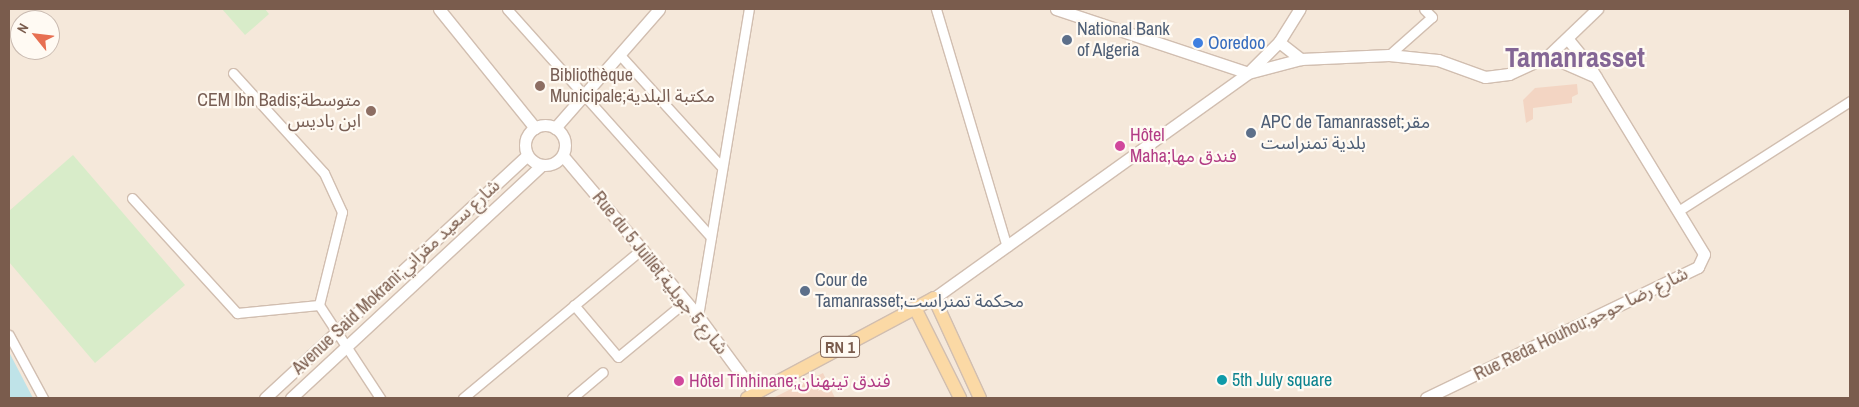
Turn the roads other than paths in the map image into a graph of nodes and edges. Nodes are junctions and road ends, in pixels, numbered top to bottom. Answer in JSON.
{"nodes":[{"id":1,"x":439,"y":9,"type":"edge"},
{"id":2,"x":507,"y":9,"type":"edge"},
{"id":3,"x":659,"y":9,"type":"edge"},
{"id":4,"x":749,"y":9,"type":"edge"},
{"id":5,"x":936,"y":9,"type":"edge"},
{"id":6,"x":1056,"y":9,"type":"edge"},
{"id":7,"x":1300,"y":9,"type":"edge"},
{"id":8,"x":1424,"y":9,"type":"edge"},
{"id":9,"x":1597,"y":9,"type":"edge"},
{"id":10,"x":1568,"y":39,"type":"junction"},
{"id":11,"x":1279,"y":42,"type":"junction"},
{"id":12,"x":620,"y":54,"type":"junction"},
{"id":13,"x":1388,"y":55,"type":"junction"},
{"id":14,"x":1548,"y":56,"type":"junction"},
{"id":15,"x":1302,"y":59,"type":"junction"},
{"id":16,"x":233,"y":73,"type":"dead end"},
{"id":17,"x":1248,"y":73,"type":"junction"},
{"id":18,"x":1596,"y":77,"type":"junction"},
{"id":19,"x":583,"y":96,"type":"junction"},
{"id":20,"x":1850,"y":101,"type":"edge"},
{"id":21,"x":535,"y":128,"type":"junction"},
{"id":22,"x":555,"y":128,"type":"junction"},
{"id":23,"x":527,"y":155,"type":"junction"},
{"id":24,"x":563,"y":156,"type":"junction"},
{"id":25,"x":542,"y":165,"type":"junction"},
{"id":26,"x":722,"y":167,"type":"junction"},
{"id":27,"x":132,"y":198,"type":"dead end"},
{"id":28,"x":1678,"y":211,"type":"junction"},
{"id":29,"x":711,"y":237,"type":"junction"},
{"id":30,"x":1008,"y":247,"type":"junction"},
{"id":31,"x":643,"y":248,"type":"junction"},
{"id":32,"x":934,"y":298,"type":"junction"},
{"id":33,"x":686,"y":301,"type":"junction"},
{"id":34,"x":319,"y":305,"type":"junction"},
{"id":35,"x":574,"y":305,"type":"junction"},
{"id":36,"x":915,"y":308,"type":"junction"},
{"id":37,"x":698,"y":316,"type":"junction"},
{"id":38,"x":339,"y":333,"type":"junction"},
{"id":39,"x":9,"y":335,"type":"edge"},
{"id":40,"x":349,"y":345,"type":"junction"},
{"id":41,"x":603,"y":372,"type":"dead end"},
{"id":42,"x":752,"y":396,"type":"edge"},
{"id":43,"x":43,"y":398,"type":"edge"},
{"id":44,"x":264,"y":398,"type":"edge"},
{"id":45,"x":291,"y":398,"type":"edge"},
{"id":46,"x":380,"y":398,"type":"edge"},
{"id":47,"x":463,"y":398,"type":"edge"},
{"id":48,"x":572,"y":398,"type":"edge"},
{"id":49,"x":960,"y":398,"type":"edge"},
{"id":50,"x":980,"y":398,"type":"edge"},
{"id":51,"x":1426,"y":398,"type":"edge"}],
"edges":[{"from":1,"to":21,"type":"street"},
{"from":2,"to":19,"type":"street"},
{"from":3,"to":12,"type":"street"},
{"from":4,"to":26,"type":"street"},
{"from":5,"to":30,"type":"street"},
{"from":6,"to":17,"type":"street"},
{"from":7,"to":11,"type":"street"},
{"from":8,"to":13,"type":"street"},
{"from":9,"to":10,"type":"street"},
{"from":10,"to":14,"type":"street"},
{"from":10,"to":18,"type":"street","name":"Rue Reda Houhou;شارع رضا حوحو"},
{"from":11,"to":15,"type":"street"},
{"from":11,"to":17,"type":"street"},
{"from":12,"to":19,"type":"street"},
{"from":12,"to":26,"type":"street"},
{"from":13,"to":14,"type":"street"},
{"from":13,"to":15,"type":"street"},
{"from":14,"to":18,"type":"street"},
{"from":15,"to":17,"type":"street"},
{"from":16,"to":34,"type":"street"},
{"from":17,"to":30,"type":"street"},
{"from":18,"to":28,"type":"street","name":"Rue Reda Houhou;شارع رضا حوحو"},
{"from":19,"to":22,"type":"street"},
{"from":19,"to":29,"type":"street"},
{"from":20,"to":28,"type":"street"},
{"from":21,"to":22,"type":"street"},
{"from":21,"to":23,"type":"street"},
{"from":22,"to":24,"type":"street"},
{"from":23,"to":25,"type":"street"},
{"from":23,"to":38,"type":"street","name":"Avenue Said Mokrani;شارع سعيد مقراني"},
{"from":24,"to":25,"type":"street"},
{"from":24,"to":31,"type":"street","name":"Rue du 5 Juillet,شارع 5 جويلية"},
{"from":25,"to":40,"type":"street","name":"Avenue Said Mokrani;شارع سعيد مقراني"},
{"from":26,"to":29,"type":"street"},
{"from":27,"to":34,"type":"street"},
{"from":28,"to":51,"type":"street","name":"Rue Reda Houhou;شارع رضا حوحو"},
{"from":29,"to":37,"type":"street"},
{"from":30,"to":32,"type":"street"},
{"from":31,"to":33,"type":"street","name":"Rue du 5 Juillet,شارع 5 جويلية"},
{"from":31,"to":35,"type":"street"},
{"from":32,"to":36,"type":"main road","number":"RN 1"},
{"from":32,"to":50,"type":"main road"},
{"from":33,"to":35,"type":"street"},
{"from":33,"to":37,"type":"street","name":"Rue du 5 Juillet,شارع 5 جويلية"},
{"from":34,"to":38,"type":"street"},
{"from":35,"to":47,"type":"street"},
{"from":36,"to":42,"type":"main road","number":"RN 1"},
{"from":36,"to":49,"type":"main road"},
{"from":37,"to":42,"type":"street","name":"Rue du 5 Juillet,شارع 5 جويلية"},
{"from":38,"to":40,"type":"street"},
{"from":38,"to":44,"type":"street","name":"Avenue Said Mokrani;شارع سعيد مقراني"},
{"from":39,"to":43,"type":"street"},
{"from":40,"to":45,"type":"street","name":"Avenue Said Mokrani;شارع سعيد مقراني"},
{"from":40,"to":46,"type":"street"},
{"from":41,"to":48,"type":"street"}]}
